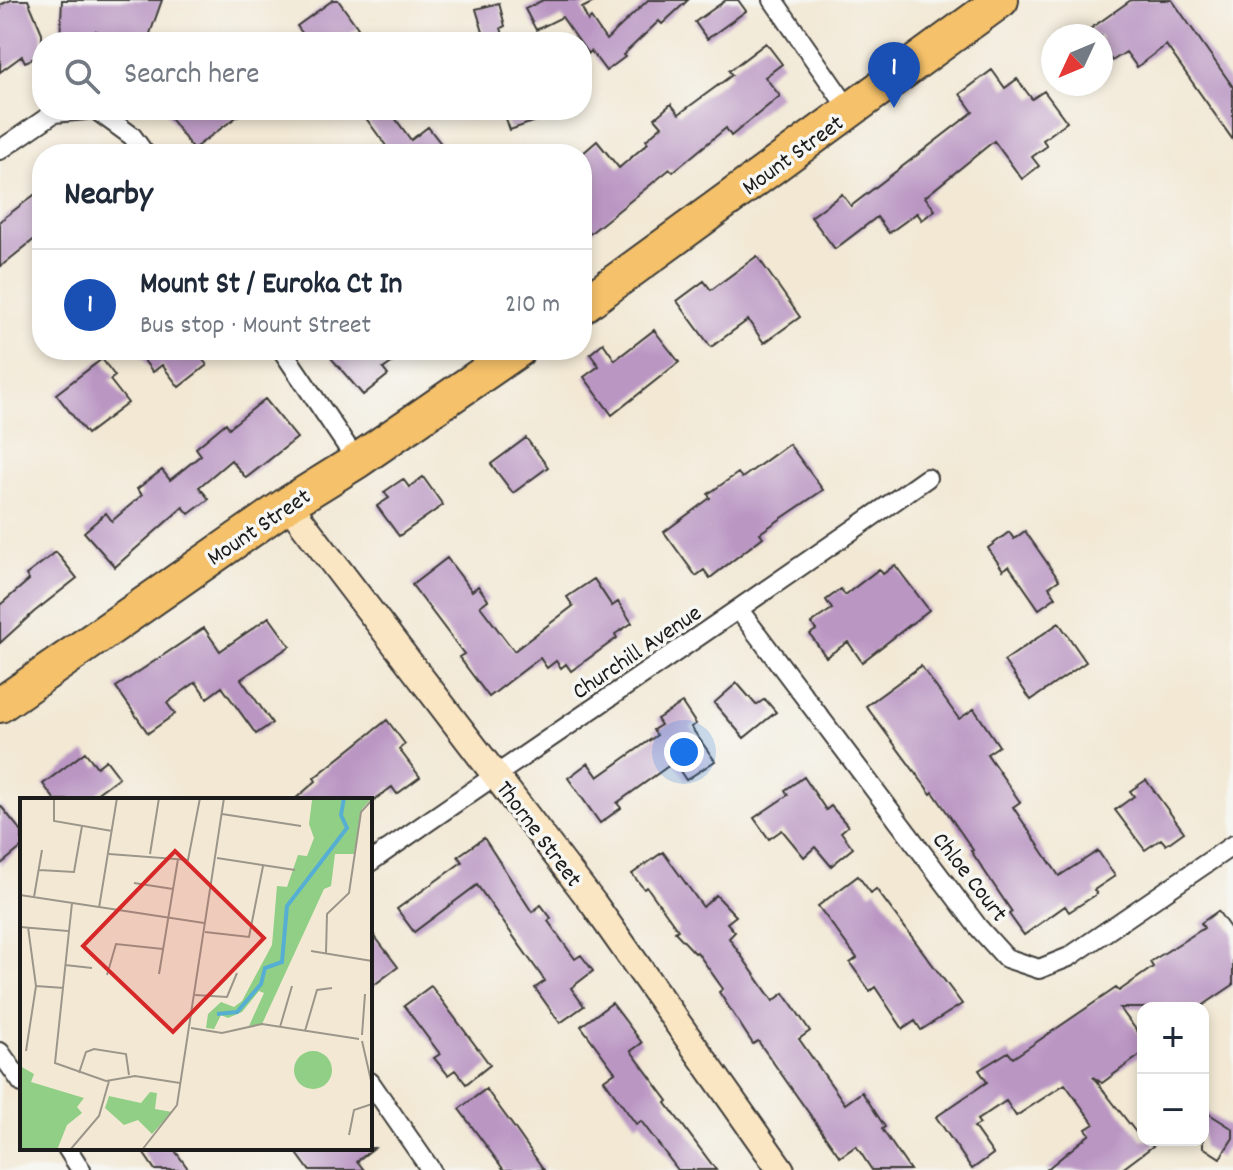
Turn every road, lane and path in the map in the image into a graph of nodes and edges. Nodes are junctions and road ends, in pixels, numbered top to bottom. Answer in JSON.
{"nodes":[{"id":1,"x":773,"y":0,"type":"edge"},
{"id":2,"x":1001,"y":0,"type":"edge"},
{"id":3,"x":850,"y":111,"type":"junction"},
{"id":4,"x":44,"y":120,"type":"edge"},
{"id":5,"x":110,"y":120,"type":"edge"},
{"id":6,"x":138,"y":144,"type":"edge"},
{"id":7,"x":0,"y":150,"type":"edge"},
{"id":8,"x":592,"y":299,"type":"edge"},
{"id":9,"x":289,"y":360,"type":"edge"},
{"id":10,"x":503,"y":360,"type":"edge"},
{"id":11,"x":357,"y":461,"type":"junction"},
{"id":12,"x":927,"y":478,"type":"dead end"},
{"id":13,"x":288,"y":504,"type":"junction"},
{"id":14,"x":739,"y":610,"type":"junction"},
{"id":15,"x":0,"y":705,"type":"edge"},
{"id":16,"x":495,"y":774,"type":"junction"},
{"id":17,"x":1233,"y":845,"type":"edge"},
{"id":18,"x":372,"y":861,"type":"edge"},
{"id":19,"x":0,"y":1052,"type":"edge"},
{"id":20,"x":20,"y":1080,"type":"edge"},
{"id":21,"x":372,"y":1085,"type":"edge"},
{"id":22,"x":68,"y":1150,"type":"edge"},
{"id":23,"x":81,"y":1170,"type":"edge"},
{"id":24,"x":431,"y":1170,"type":"edge"},
{"id":25,"x":781,"y":1170,"type":"edge"}],
"edges":[{"from":1,"to":3,"type":"street"},
{"from":2,"to":3,"type":"highway","name":"Mount Street"},
{"from":3,"to":8,"type":"highway","name":"Mount Street"},
{"from":4,"to":7,"type":"street"},
{"from":5,"to":6,"type":"street"},
{"from":9,"to":11,"type":"street"},
{"from":10,"to":11,"type":"highway","name":"Mount Street"},
{"from":11,"to":13,"type":"highway","name":"Mount Street"},
{"from":12,"to":14,"type":"street","name":"Churchill Avenue"},
{"from":13,"to":15,"type":"highway","name":"Mount Street"},
{"from":13,"to":16,"type":"street","name":"Thorne Street"},
{"from":14,"to":16,"type":"street","name":"Churchill Avenue"},
{"from":14,"to":17,"type":"street","name":"Chloe Court"},
{"from":16,"to":18,"type":"street","name":"Churchill Avenue"},
{"from":16,"to":25,"type":"street","name":"Thorne Street"},
{"from":19,"to":20,"type":"street"},
{"from":21,"to":24,"type":"street"},
{"from":22,"to":23,"type":"street"}]}
